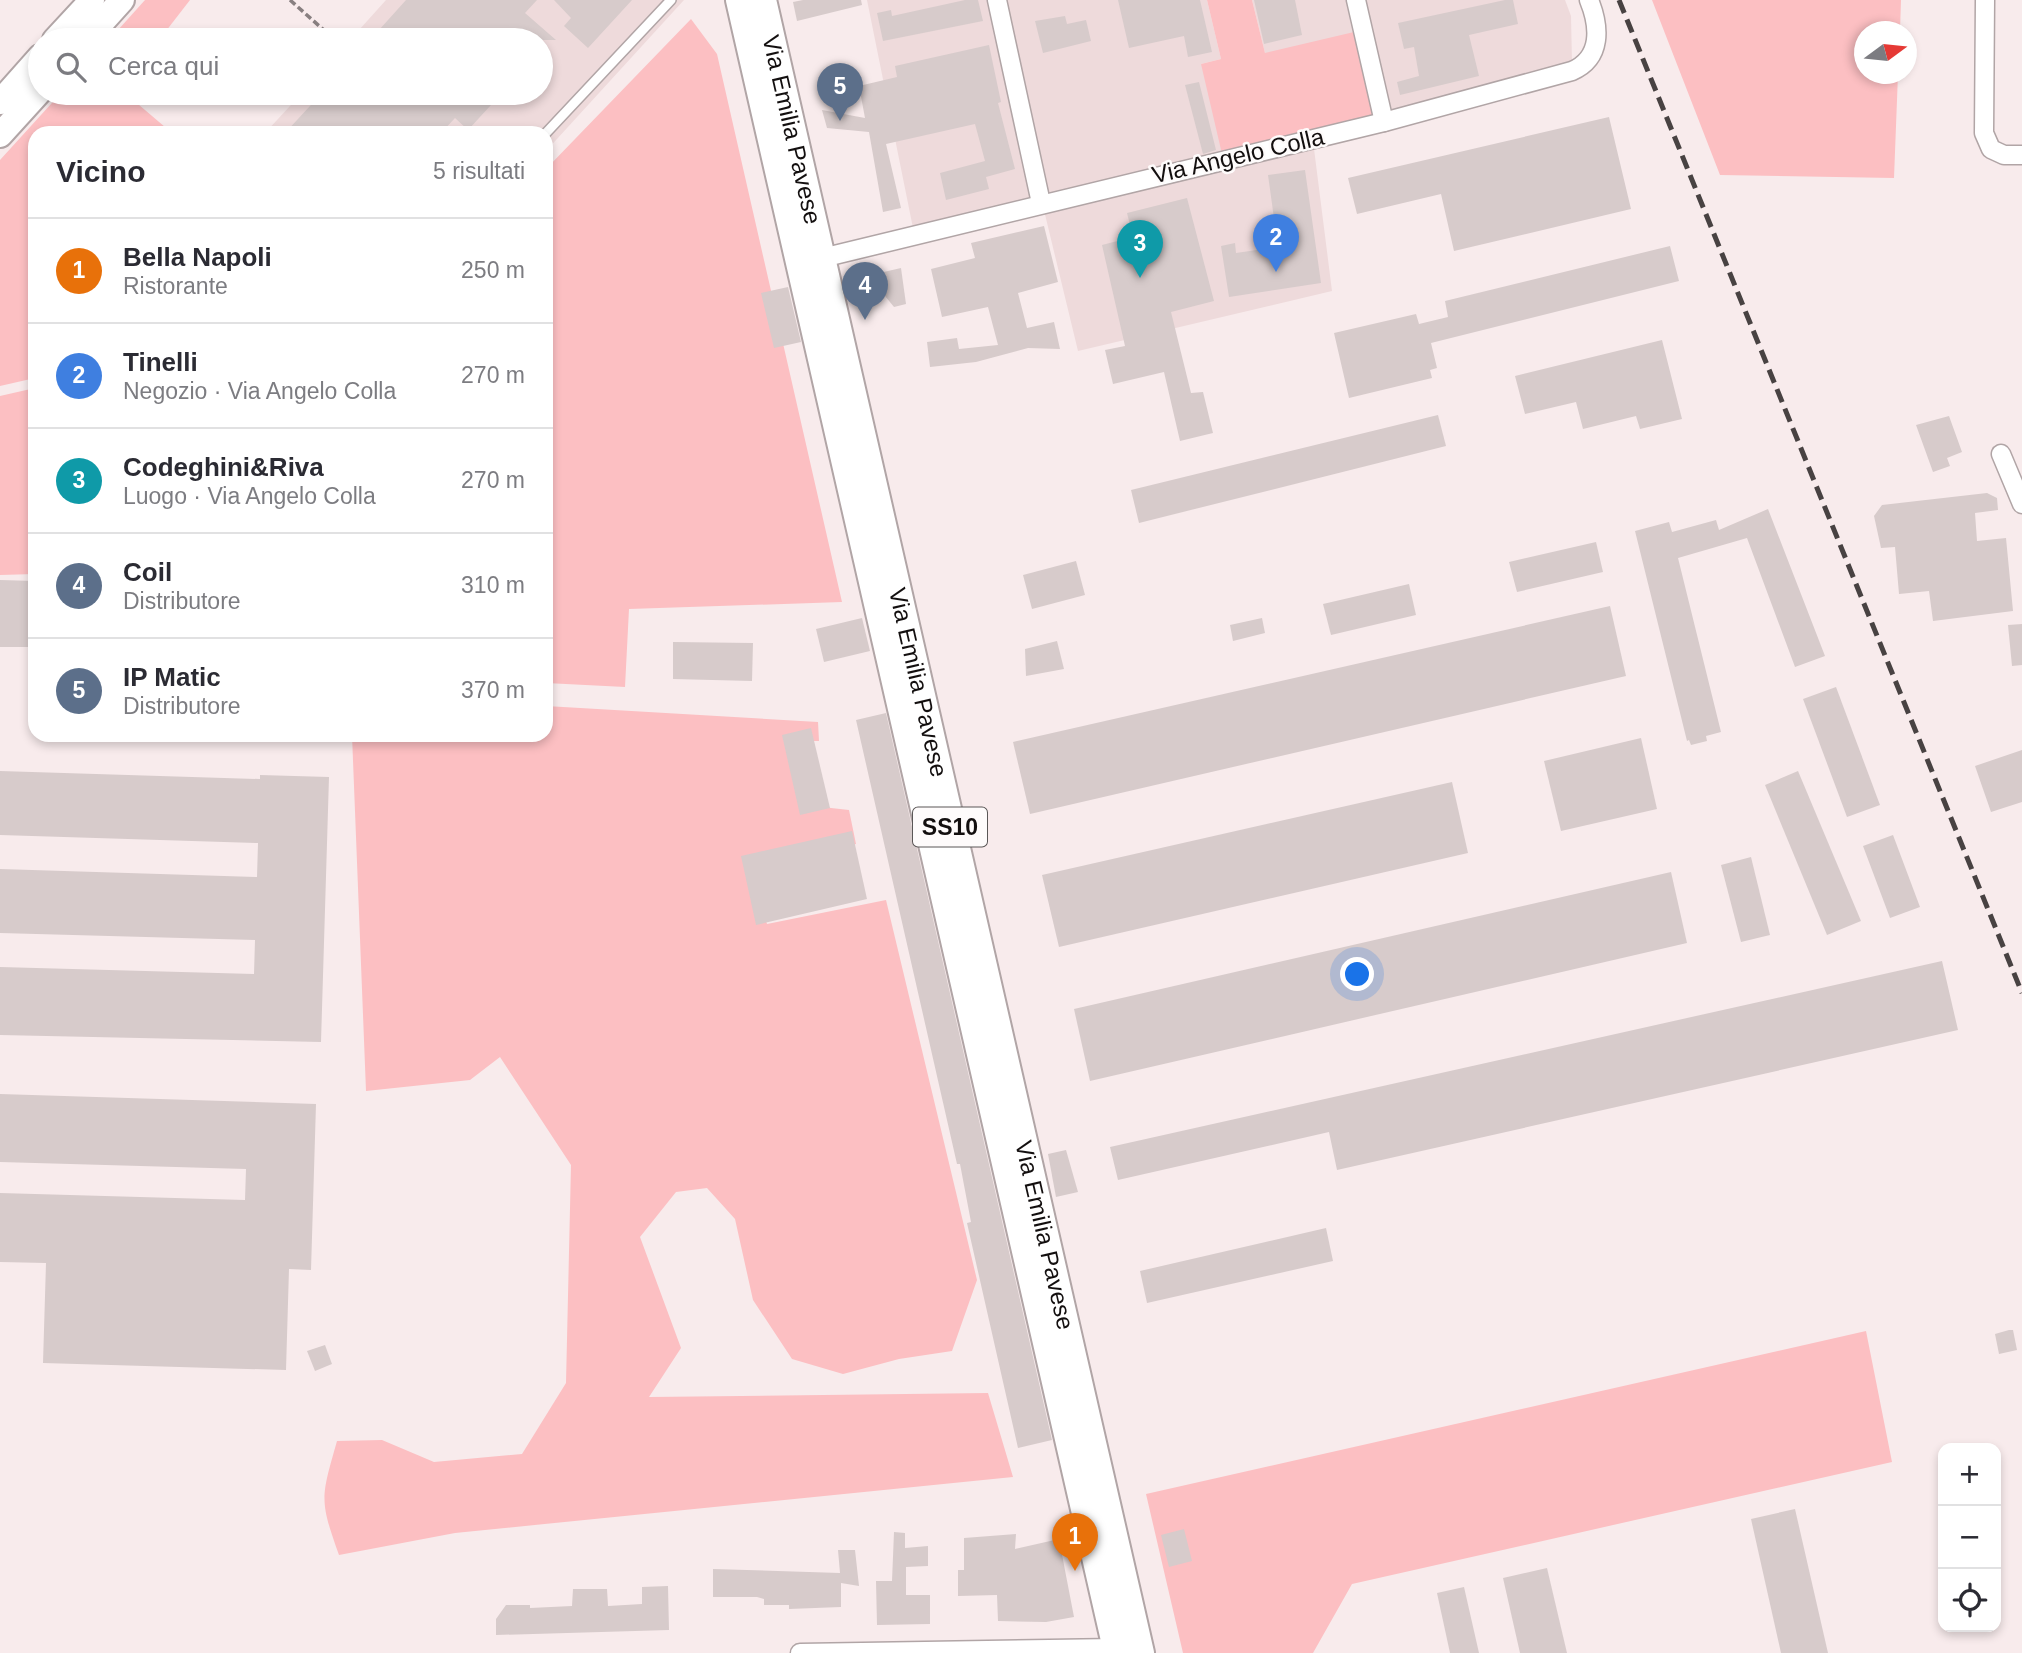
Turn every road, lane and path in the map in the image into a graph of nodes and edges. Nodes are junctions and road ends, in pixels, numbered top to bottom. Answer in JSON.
{"nodes":[{"id":1,"x":92,"y":0,"type":"edge"},
{"id":2,"x":122,"y":0,"type":"edge"},
{"id":3,"x":290,"y":0,"type":"edge"},
{"id":4,"x":671,"y":0,"type":"edge"},
{"id":5,"x":740,"y":0,"type":"edge"},
{"id":6,"x":762,"y":0,"type":"edge"},
{"id":7,"x":997,"y":0,"type":"edge"},
{"id":8,"x":1356,"y":0,"type":"edge"},
{"id":9,"x":1589,"y":0,"type":"edge"},
{"id":10,"x":1985,"y":0,"type":"edge"},
{"id":11,"x":66,"y":28,"type":"edge"},
{"id":12,"x":97,"y":28,"type":"edge"},
{"id":13,"x":322,"y":28,"type":"edge"},
{"id":14,"x":28,"y":70,"type":"edge"},
{"id":15,"x":0,"y":102,"type":"edge"},
{"id":16,"x":28,"y":104,"type":"edge"},
{"id":17,"x":1384,"y":122,"type":"junction"},
{"id":18,"x":552,"y":126,"type":"edge"},
{"id":19,"x":0,"y":135,"type":"edge"},
{"id":20,"x":2022,"y":155,"type":"edge"},
{"id":21,"x":1041,"y":203,"type":"junction"},
{"id":22,"x":822,"y":258,"type":"junction"},
{"id":23,"x":2001,"y":454,"type":"dead end"},
{"id":24,"x":2022,"y":504,"type":"edge"},
{"id":25,"x":1125,"y":1651,"type":"edge"},
{"id":26,"x":800,"y":1653,"type":"edge"}],
"edges":[{"from":1,"to":11,"type":"main road"},
{"from":2,"to":12,"type":"main road"},
{"from":3,"to":13,"type":"path"},
{"from":4,"to":18,"type":"lane"},
{"from":5,"to":25,"type":"main road","name":"Via Emilia Pavese","number":"SS10"},
{"from":6,"to":22,"type":"main road","name":"Via Emilia Pavese","number":"SS10"},
{"from":7,"to":21,"type":"street"},
{"from":8,"to":17,"type":"street"},
{"from":9,"to":17,"type":"street","name":"Via Angelo Colla"},
{"from":10,"to":20,"type":"street"},
{"from":14,"to":15,"type":"main road"},
{"from":16,"to":19,"type":"main road"},
{"from":17,"to":21,"type":"street","name":"Via Angelo Colla"},
{"from":21,"to":22,"type":"street","name":"Via Angelo Colla"},
{"from":22,"to":25,"type":"main road","name":"Via Emilia Pavese","number":"SS10"},
{"from":23,"to":24,"type":"street"},
{"from":25,"to":26,"type":"street"}]}
